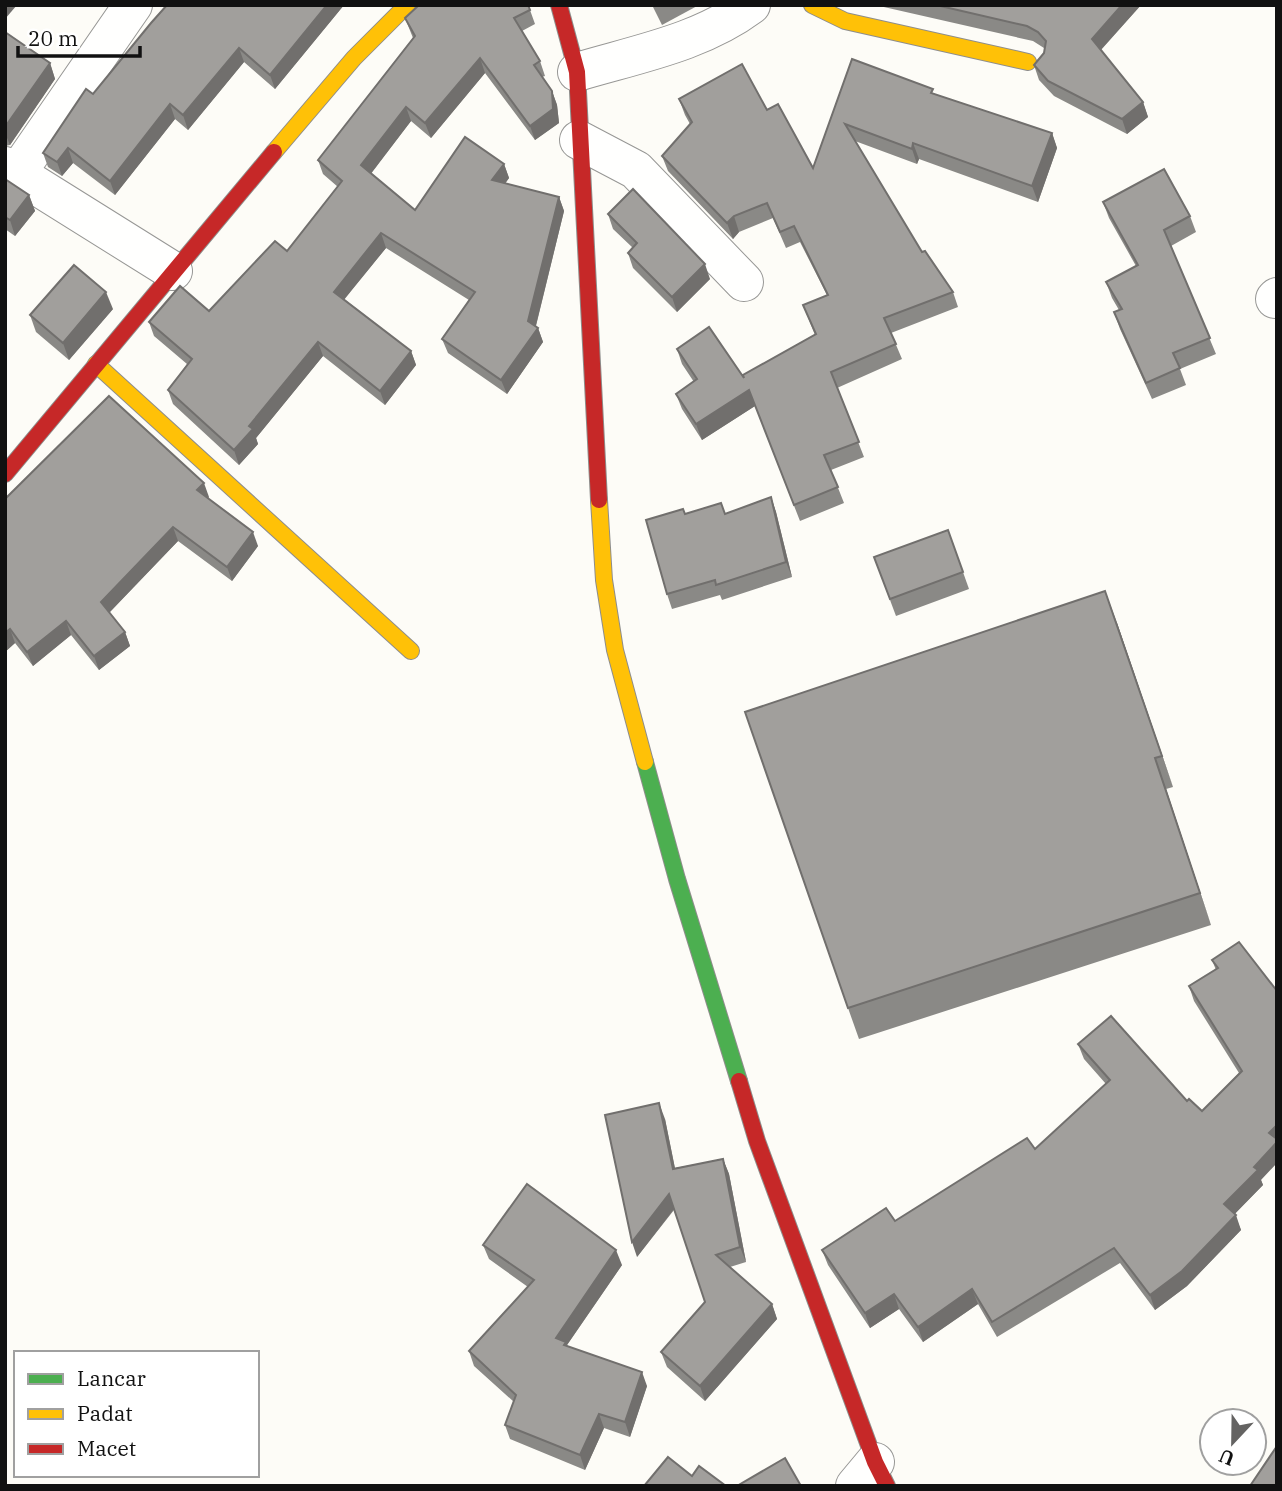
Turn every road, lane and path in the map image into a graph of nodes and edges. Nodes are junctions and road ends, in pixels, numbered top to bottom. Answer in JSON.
{"nodes":[{"id":1,"x":133,"y":5,"type":"edge"},
{"id":2,"x":407,"y":5,"type":"edge"},
{"id":3,"x":559,"y":5,"type":"edge"},
{"id":4,"x":751,"y":5,"type":"edge"},
{"id":5,"x":812,"y":5,"type":"edge"},
{"id":6,"x":1028,"y":62,"type":"dead end"},
{"id":7,"x":576,"y":72,"type":"junction"},
{"id":8,"x":579,"y":140,"type":"junction"},
{"id":9,"x":11,"y":169,"type":"edge"},
{"id":10,"x":173,"y":271,"type":"junction"},
{"id":11,"x":744,"y":282,"type":"dead end"},
{"id":12,"x":96,"y":364,"type":"junction"},
{"id":13,"x":5,"y":474,"type":"edge"},
{"id":14,"x":411,"y":651,"type":"dead end"},
{"id":15,"x":872,"y":1478,"type":"edge"}],
"edges":[{"from":1,"to":9,"type":"street"},
{"from":2,"to":10,"type":"street"},
{"from":3,"to":7,"type":"street"},
{"from":4,"to":7,"type":"street"},
{"from":5,"to":6,"type":"street"},
{"from":7,"to":8,"type":"street"},
{"from":8,"to":11,"type":"street"},
{"from":8,"to":15,"type":"street"},
{"from":9,"to":10,"type":"street"},
{"from":10,"to":12,"type":"street"},
{"from":12,"to":13,"type":"street"},
{"from":12,"to":14,"type":"street"}]}
